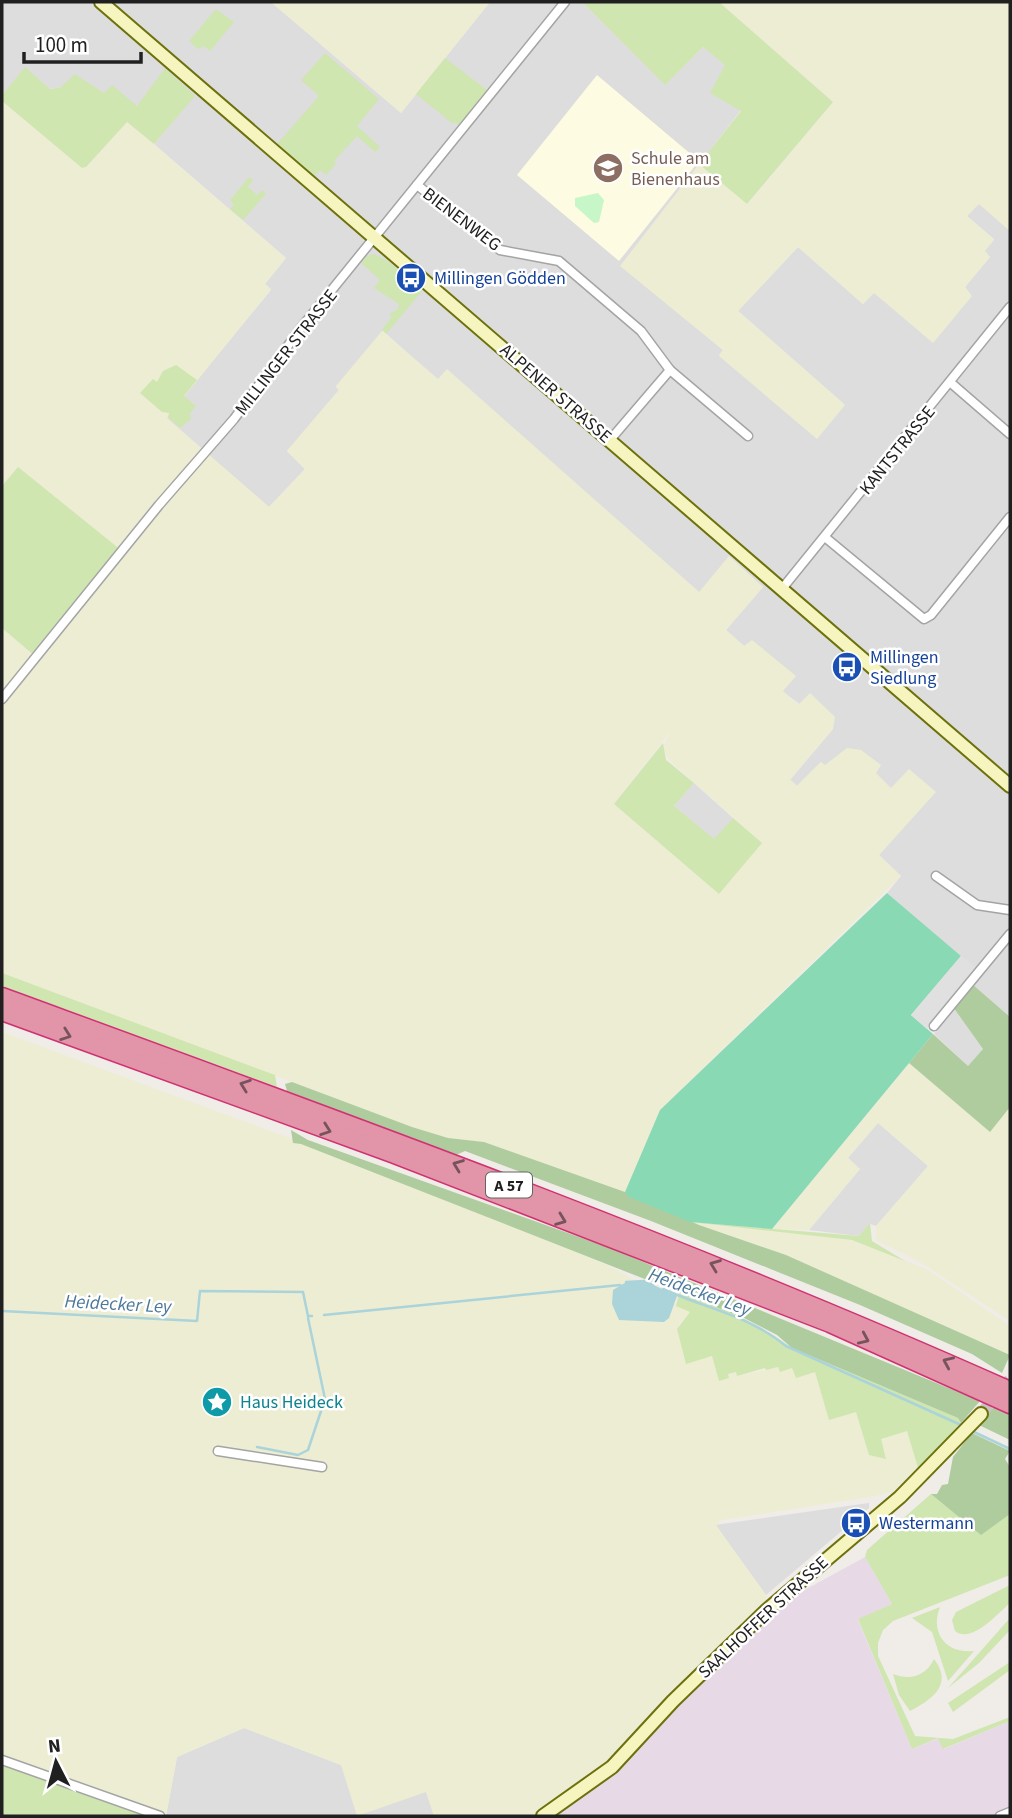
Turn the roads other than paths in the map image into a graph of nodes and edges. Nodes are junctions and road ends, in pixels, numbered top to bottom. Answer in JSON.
{"nodes":[{"id":1,"x":101,"y":2,"type":"edge"},
{"id":2,"x":565,"y":2,"type":"edge"},
{"id":3,"x":417,"y":185,"type":"junction"},
{"id":4,"x":375,"y":238,"type":"junction"},
{"id":5,"x":1010,"y":309,"type":"edge"},
{"id":6,"x":670,"y":370,"type":"junction"},
{"id":7,"x":951,"y":383,"type":"junction"},
{"id":8,"x":1010,"y":434,"type":"edge"},
{"id":9,"x":748,"y":436,"type":"dead end"},
{"id":10,"x":610,"y":440,"type":"junction"},
{"id":11,"x":1010,"y":517,"type":"edge"},
{"id":12,"x":826,"y":538,"type":"junction"},
{"id":13,"x":781,"y":590,"type":"junction"},
{"id":14,"x":2,"y":699,"type":"edge"},
{"id":15,"x":1010,"y":786,"type":"edge"},
{"id":16,"x":936,"y":876,"type":"dead end"},
{"id":17,"x":1010,"y":910,"type":"edge"},
{"id":18,"x":1010,"y":934,"type":"edge"},
{"id":19,"x":2,"y":996,"type":"edge"},
{"id":20,"x":2,"y":1012,"type":"edge"},
{"id":21,"x":934,"y":1026,"type":"dead end"},
{"id":22,"x":1010,"y":1390,"type":"edge"},
{"id":23,"x":1010,"y":1405,"type":"edge"},
{"id":24,"x":981,"y":1414,"type":"tunnel mouth"},
{"id":25,"x":218,"y":1451,"type":"dead end"},
{"id":26,"x":322,"y":1467,"type":"dead end"},
{"id":27,"x":2,"y":1760,"type":"edge"},
{"id":28,"x":1010,"y":1812,"type":"edge"},
{"id":29,"x":160,"y":1816,"type":"edge"},
{"id":30,"x":543,"y":1816,"type":"edge"},
{"id":31,"x":1000,"y":1816,"type":"edge"}],
"edges":[{"from":1,"to":4,"type":"street","name":"ALPENER STRASSE"},
{"from":2,"to":3,"type":"street","name":"MILLINGER STRASSE"},
{"from":3,"to":4,"type":"street","name":"MILLINGER STRASSE"},
{"from":3,"to":6,"type":"street","name":"BIENENWEG"},
{"from":4,"to":10,"type":"street","name":"ALPENER STRASSE"},
{"from":4,"to":14,"type":"street","name":"MILLINGER STRASSE"},
{"from":5,"to":7,"type":"street","name":"KANTSTRASSE"},
{"from":6,"to":9,"type":"street","name":"BIENENWEG"},
{"from":6,"to":10,"type":"street"},
{"from":7,"to":8,"type":"street"},
{"from":7,"to":12,"type":"street","name":"KANTSTRASSE"},
{"from":10,"to":13,"type":"street","name":"ALPENER STRASSE"},
{"from":11,"to":12,"type":"street"},
{"from":12,"to":13,"type":"street","name":"KANTSTRASSE"},
{"from":13,"to":15,"type":"street","name":"ALPENER STRASSE"},
{"from":16,"to":17,"type":"street"},
{"from":18,"to":21,"type":"street"},
{"from":22,"to":19,"type":"highway","number":"A 57","one_way":true},
{"from":20,"to":23,"type":"highway","number":"A 57","one_way":true},
{"from":24,"to":30,"type":"street","name":"SAALHOFFER STRASSE"},
{"from":25,"to":26,"type":"street"},
{"from":27,"to":29,"type":"street"},
{"from":28,"to":31,"type":"street"}]}
